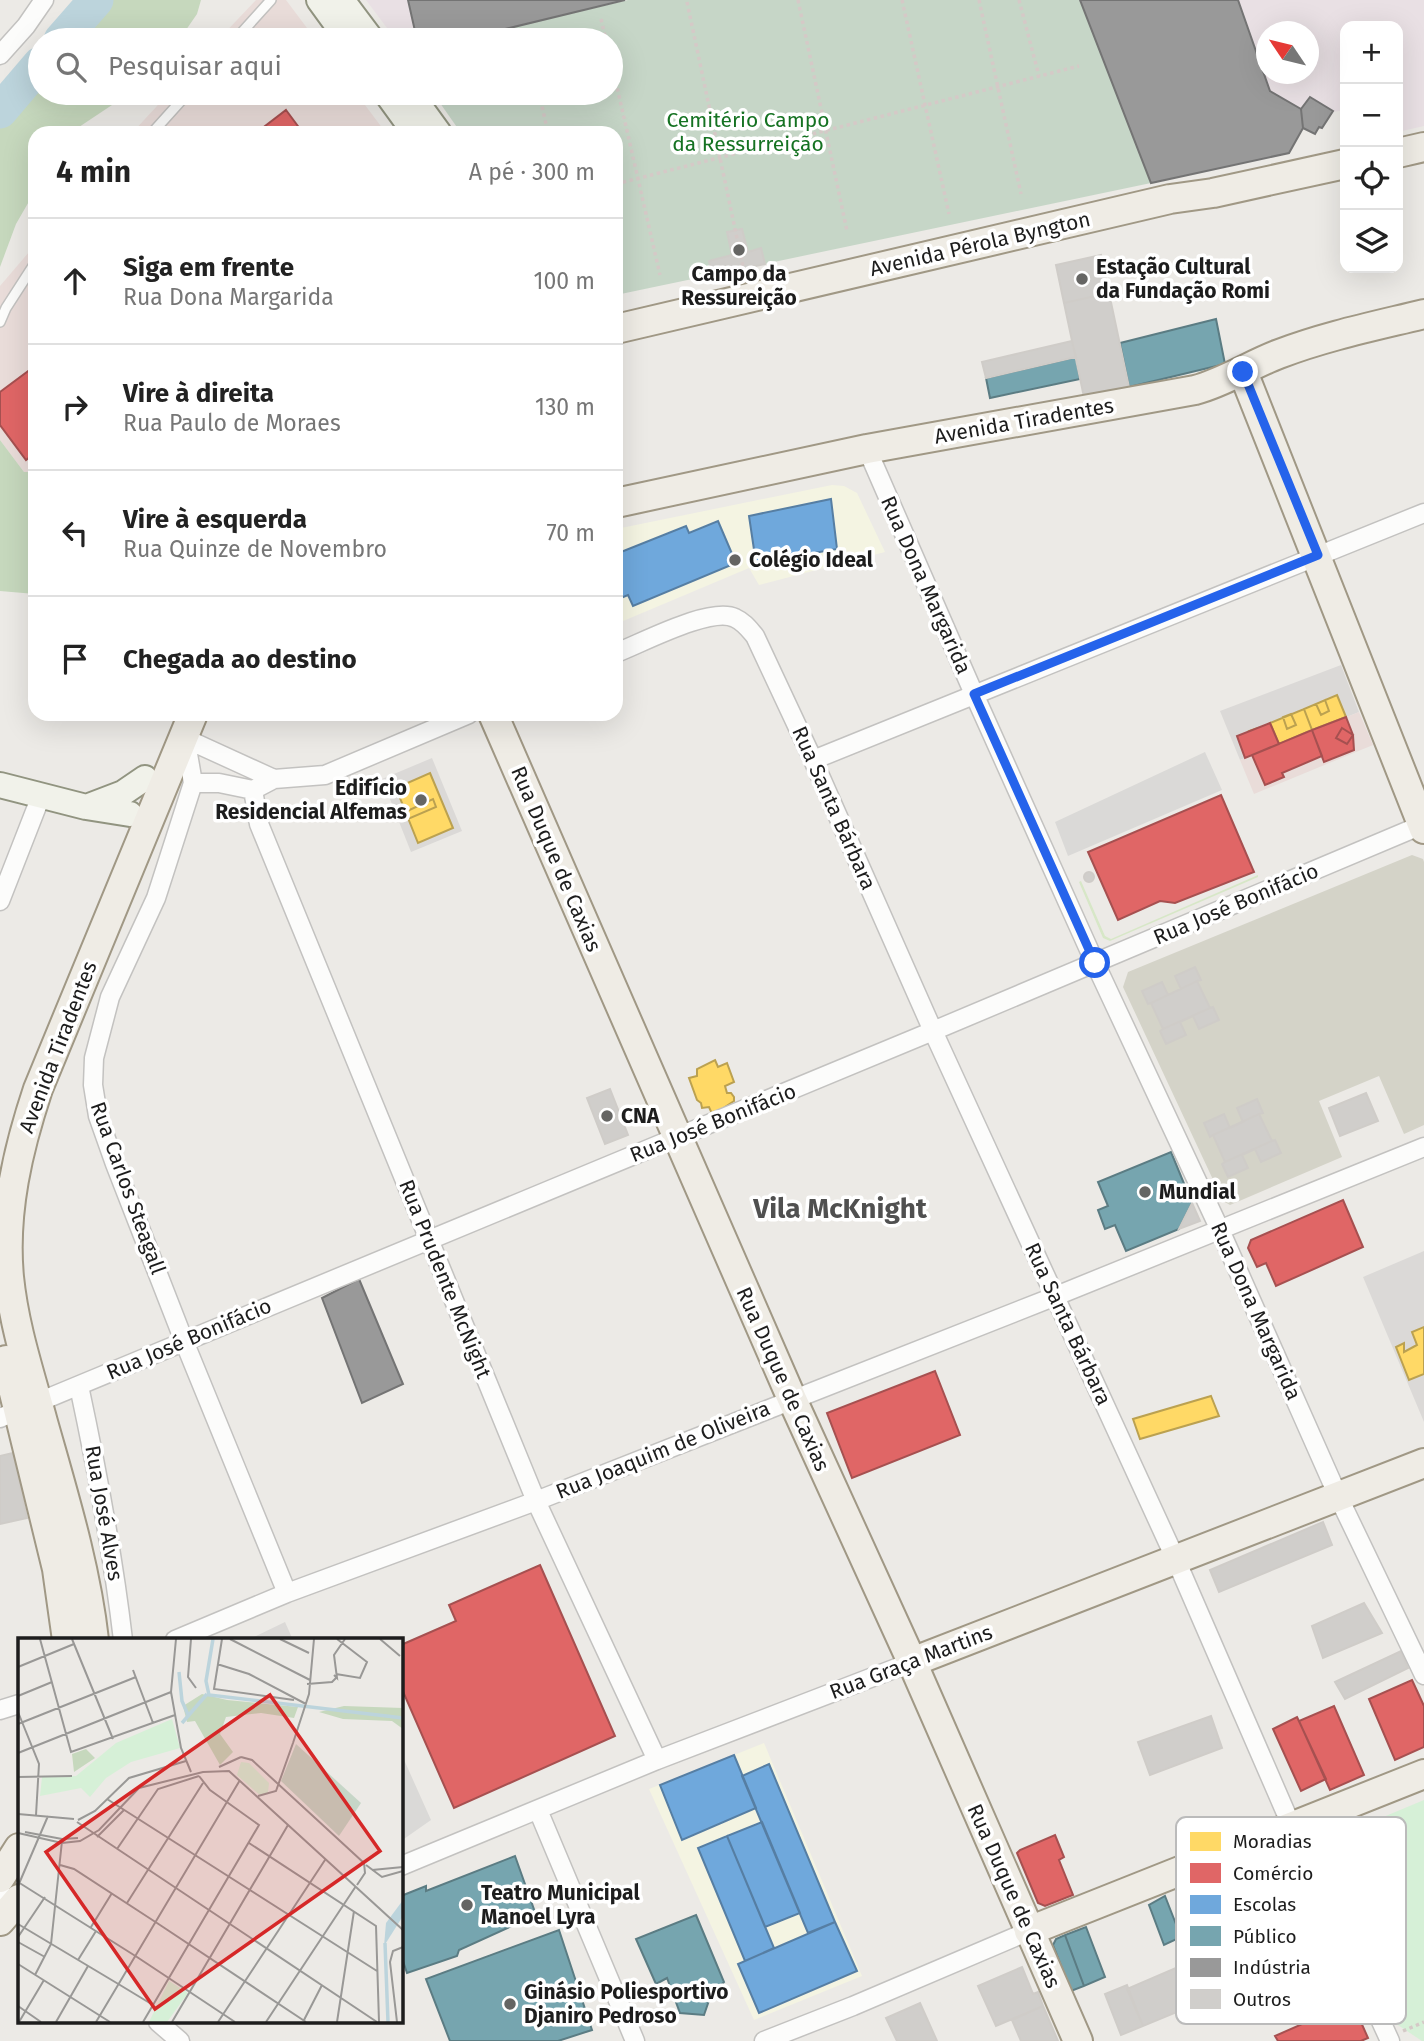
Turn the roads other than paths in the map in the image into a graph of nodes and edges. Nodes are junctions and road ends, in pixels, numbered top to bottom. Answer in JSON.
{"nodes":[{"id":1,"x":44,"y":0,"type":"edge"},
{"id":2,"x":271,"y":0,"type":"edge"},
{"id":3,"x":319,"y":0,"type":"edge"},
{"id":4,"x":342,"y":0,"type":"edge"},
{"id":5,"x":246,"y":28,"type":"edge"},
{"id":6,"x":339,"y":28,"type":"edge"},
{"id":7,"x":363,"y":28,"type":"edge"},
{"id":8,"x":0,"y":55,"type":"edge"},
{"id":9,"x":177,"y":105,"type":"edge"},
{"id":10,"x":395,"y":105,"type":"edge"},
{"id":11,"x":419,"y":105,"type":"edge"},
{"id":12,"x":158,"y":126,"type":"edge"},
{"id":13,"x":410,"y":126,"type":"edge"},
{"id":14,"x":434,"y":126,"type":"edge"},
{"id":15,"x":1424,"y":147,"type":"edge"},
{"id":16,"x":1403,"y":152,"type":"edge"},
{"id":17,"x":1340,"y":165,"type":"edge"},
{"id":18,"x":28,"y":273,"type":"edge"},
{"id":19,"x":1424,"y":314,"type":"edge"},
{"id":20,"x":0,"y":322,"type":"edge"},
{"id":21,"x":623,"y":327,"type":"edge"},
{"id":22,"x":1243,"y":372,"type":"junction"},
{"id":23,"x":867,"y":449,"type":"junction"},
{"id":24,"x":623,"y":501,"type":"edge"},
{"id":25,"x":1424,"y":513,"type":"edge"},
{"id":26,"x":1318,"y":555,"type":"junction"},
{"id":27,"x":623,"y":650,"type":"edge"},
{"id":28,"x":974,"y":694,"type":"junction"},
{"id":29,"x":453,"y":721,"type":"edge"},
{"id":30,"x":497,"y":721,"type":"edge"},
{"id":31,"x":183,"y":722,"type":"edge"},
{"id":32,"x":814,"y":760,"type":"junction"},
{"id":33,"x":274,"y":779,"type":"junction"},
{"id":34,"x":193,"y":783,"type":"junction"},
{"id":35,"x":0,"y":785,"type":"edge"},
{"id":36,"x":150,"y":790,"type":"junction"},
{"id":37,"x":253,"y":790,"type":"junction"},
{"id":38,"x":41,"y":796,"type":"junction"},
{"id":39,"x":86,"y":807,"type":"junction"},
{"id":40,"x":130,"y":814,"type":"junction"},
{"id":41,"x":1423,"y":826,"type":"edge"},
{"id":42,"x":0,"y":901,"type":"edge"},
{"id":43,"x":1095,"y":963,"type":"junction"},
{"id":44,"x":933,"y":1031,"type":"junction"},
{"id":45,"x":677,"y":1138,"type":"junction"},
{"id":46,"x":1424,"y":1147,"type":"edge"},
{"id":47,"x":0,"y":1152,"type":"edge"},
{"id":48,"x":1220,"y":1230,"type":"junction"},
{"id":49,"x":429,"y":1238,"type":"junction"},
{"id":50,"x":1056,"y":1296,"type":"junction"},
{"id":51,"x":0,"y":1336,"type":"edge"},
{"id":52,"x":184,"y":1341,"type":"junction"},
{"id":53,"x":79,"y":1385,"type":"junction"},
{"id":54,"x":792,"y":1399,"type":"junction"},
{"id":55,"x":18,"y":1410,"type":"edge"},
{"id":56,"x":1424,"y":1463,"type":"edge"},
{"id":57,"x":1338,"y":1496,"type":"junction"},
{"id":58,"x":536,"y":1501,"type":"junction"},
{"id":59,"x":1176,"y":1560,"type":"junction"},
{"id":60,"x":287,"y":1593,"type":"junction"},
{"id":61,"x":67,"y":1638,"type":"edge"},
{"id":62,"x":94,"y":1638,"type":"edge"},
{"id":63,"x":124,"y":1638,"type":"edge"},
{"id":64,"x":179,"y":1638,"type":"edge"},
{"id":65,"x":912,"y":1662,"type":"junction"},
{"id":66,"x":1424,"y":1675,"type":"edge"},
{"id":67,"x":18,"y":1704,"type":"edge"},
{"id":68,"x":0,"y":1710,"type":"edge"},
{"id":69,"x":657,"y":1760,"type":"junction"},
{"id":70,"x":1424,"y":1774,"type":"edge"},
{"id":71,"x":538,"y":1810,"type":"junction"},
{"id":72,"x":1288,"y":1817,"type":"edge"},
{"id":73,"x":1317,"y":1817,"type":"edge"},
{"id":74,"x":18,"y":1850,"type":"edge"},
{"id":75,"x":402,"y":1866,"type":"edge"},
{"id":76,"x":1176,"y":1873,"type":"edge"},
{"id":77,"x":0,"y":1878,"type":"edge"},
{"id":78,"x":1029,"y":1931,"type":"junction"},
{"id":79,"x":160,"y":2024,"type":"edge"},
{"id":80,"x":1380,"y":2024,"type":"edge"},
{"id":81,"x":1387,"y":2040,"type":"edge"},
{"id":82,"x":180,"y":2041,"type":"edge"},
{"id":83,"x":635,"y":2041,"type":"edge"},
{"id":84,"x":764,"y":2041,"type":"edge"},
{"id":85,"x":1078,"y":2041,"type":"edge"}],
"edges":[{"from":1,"to":8,"type":"street"},
{"from":2,"to":5,"type":"lane"},
{"from":3,"to":6,"type":"main road"},
{"from":4,"to":7,"type":"main road"},
{"from":9,"to":12,"type":"lane"},
{"from":10,"to":13,"type":"main road"},
{"from":11,"to":14,"type":"main road"},
{"from":15,"to":16,"type":"main road"},
{"from":17,"to":21,"type":"main road","name":"Avenida Pérola Byngton"},
{"from":18,"to":20,"type":"lane"},
{"from":19,"to":22,"type":"main road","name":"Avenida Tiradentes"},
{"from":22,"to":23,"type":"main road","name":"Avenida Tiradentes"},
{"from":22,"to":26,"type":"main road"},
{"from":23,"to":24,"type":"main road","name":"Avenida Tiradentes"},
{"from":23,"to":28,"type":"street","name":"Rua Dona Margarida"},
{"from":25,"to":26,"type":"street"},
{"from":26,"to":28,"type":"street"},
{"from":26,"to":41,"type":"main road"},
{"from":27,"to":32,"type":"street","name":"Rua Santa Bárbara"},
{"from":28,"to":32,"type":"street"},
{"from":28,"to":43,"type":"street","name":"Rua Dona Margarida"},
{"from":29,"to":33,"type":"street"},
{"from":30,"to":45,"type":"main road","name":"Rua Duque de Caxias"},
{"from":31,"to":33,"type":"street"},
{"from":31,"to":34,"type":"street","name":"Rua Carlos Steagall"},
{"from":31,"to":36,"type":"main road","name":"Avenida Tiradentes"},
{"from":32,"to":44,"type":"street","name":"Rua Santa Bárbara"},
{"from":33,"to":37,"type":"street"},
{"from":34,"to":37,"type":"street"},
{"from":34,"to":52,"type":"street","name":"Rua Carlos Steagall"},
{"from":35,"to":38,"type":"main road"},
{"from":36,"to":39,"type":"main road"},
{"from":36,"to":40,"type":"main road","name":"Avenida Tiradentes"},
{"from":36,"to":55,"type":"main road","name":"Avenida Tiradentes"},
{"from":37,"to":49,"type":"street","name":"Rua Prudente McNight"},
{"from":38,"to":39,"type":"main road"},
{"from":38,"to":42,"type":"street"},
{"from":39,"to":40,"type":"main road"},
{"from":40,"to":47,"type":"main road","name":"Avenida Tiradentes"},
{"from":41,"to":43,"type":"street","name":"Rua José Bonifácio"},
{"from":43,"to":44,"type":"street","name":"Rua José Bonifácio"},
{"from":43,"to":48,"type":"street","name":"Rua Dona Margarida"},
{"from":44,"to":45,"type":"street","name":"Rua José Bonifácio"},
{"from":44,"to":50,"type":"street","name":"Rua Santa Bárbara"},
{"from":45,"to":49,"type":"street","name":"Rua José Bonifácio"},
{"from":45,"to":54,"type":"main road","name":"Rua Duque de Caxias"},
{"from":46,"to":48,"type":"street","name":"Rua Joaquim de Oliveira"},
{"from":48,"to":50,"type":"street","name":"Rua Joaquim de Oliveira"},
{"from":48,"to":57,"type":"street","name":"Rua Dona Margarida"},
{"from":49,"to":52,"type":"street","name":"Rua José Bonifácio"},
{"from":49,"to":58,"type":"street","name":"Rua Prudente McNight"},
{"from":50,"to":54,"type":"street","name":"Rua Joaquim de Oliveira"},
{"from":50,"to":59,"type":"street","name":"Rua Santa Bárbara"},
{"from":51,"to":55,"type":"main road","name":"Avenida Tiradentes"},
{"from":52,"to":53,"type":"street","name":"Rua José Bonifácio"},
{"from":52,"to":60,"type":"street","name":"Rua Carlos Steagall"},
{"from":53,"to":55,"type":"street","name":"Rua José Bonifácio"},
{"from":53,"to":63,"type":"street","name":"Rua José Alves"},
{"from":54,"to":58,"type":"street","name":"Rua Joaquim de Oliveira"},
{"from":54,"to":65,"type":"main road","name":"Rua Duque de Caxias"},
{"from":55,"to":61,"type":"main road","name":"Avenida Tiradentes"},
{"from":55,"to":62,"type":"main road","name":"Avenida Tiradentes"},
{"from":56,"to":57,"type":"main road","name":"Rua Graça Martins"},
{"from":57,"to":59,"type":"main road","name":"Rua Graça Martins"},
{"from":57,"to":66,"type":"street","name":"Rua Dona Margarida"},
{"from":58,"to":60,"type":"street","name":"Rua Joaquim de Oliveira"},
{"from":58,"to":69,"type":"street","name":"Rua Prudente McNight"},
{"from":59,"to":65,"type":"main road","name":"Rua Graça Martins"},
{"from":59,"to":72,"type":"street","name":"Rua Santa Bárbara"},
{"from":60,"to":64,"type":"street","name":"Rua Joaquim de Oliveira"},
{"from":65,"to":69,"type":"street","name":"Rua Graça Martins"},
{"from":65,"to":78,"type":"main road","name":"Rua Duque de Caxias"},
{"from":67,"to":68,"type":"street"},
{"from":69,"to":71,"type":"street","name":"Rua Graça Martins"},
{"from":70,"to":73,"type":"main road"},
{"from":71,"to":75,"type":"street","name":"Rua Graça Martins"},
{"from":71,"to":83,"type":"street"},
{"from":74,"to":77,"type":"main road"},
{"from":76,"to":78,"type":"main road"},
{"from":78,"to":84,"type":"street"},
{"from":78,"to":85,"type":"main road","name":"Rua Duque de Caxias"},
{"from":79,"to":82,"type":"street"},
{"from":80,"to":81,"type":"street","name":"Rua Santa Bárbara"}]}
